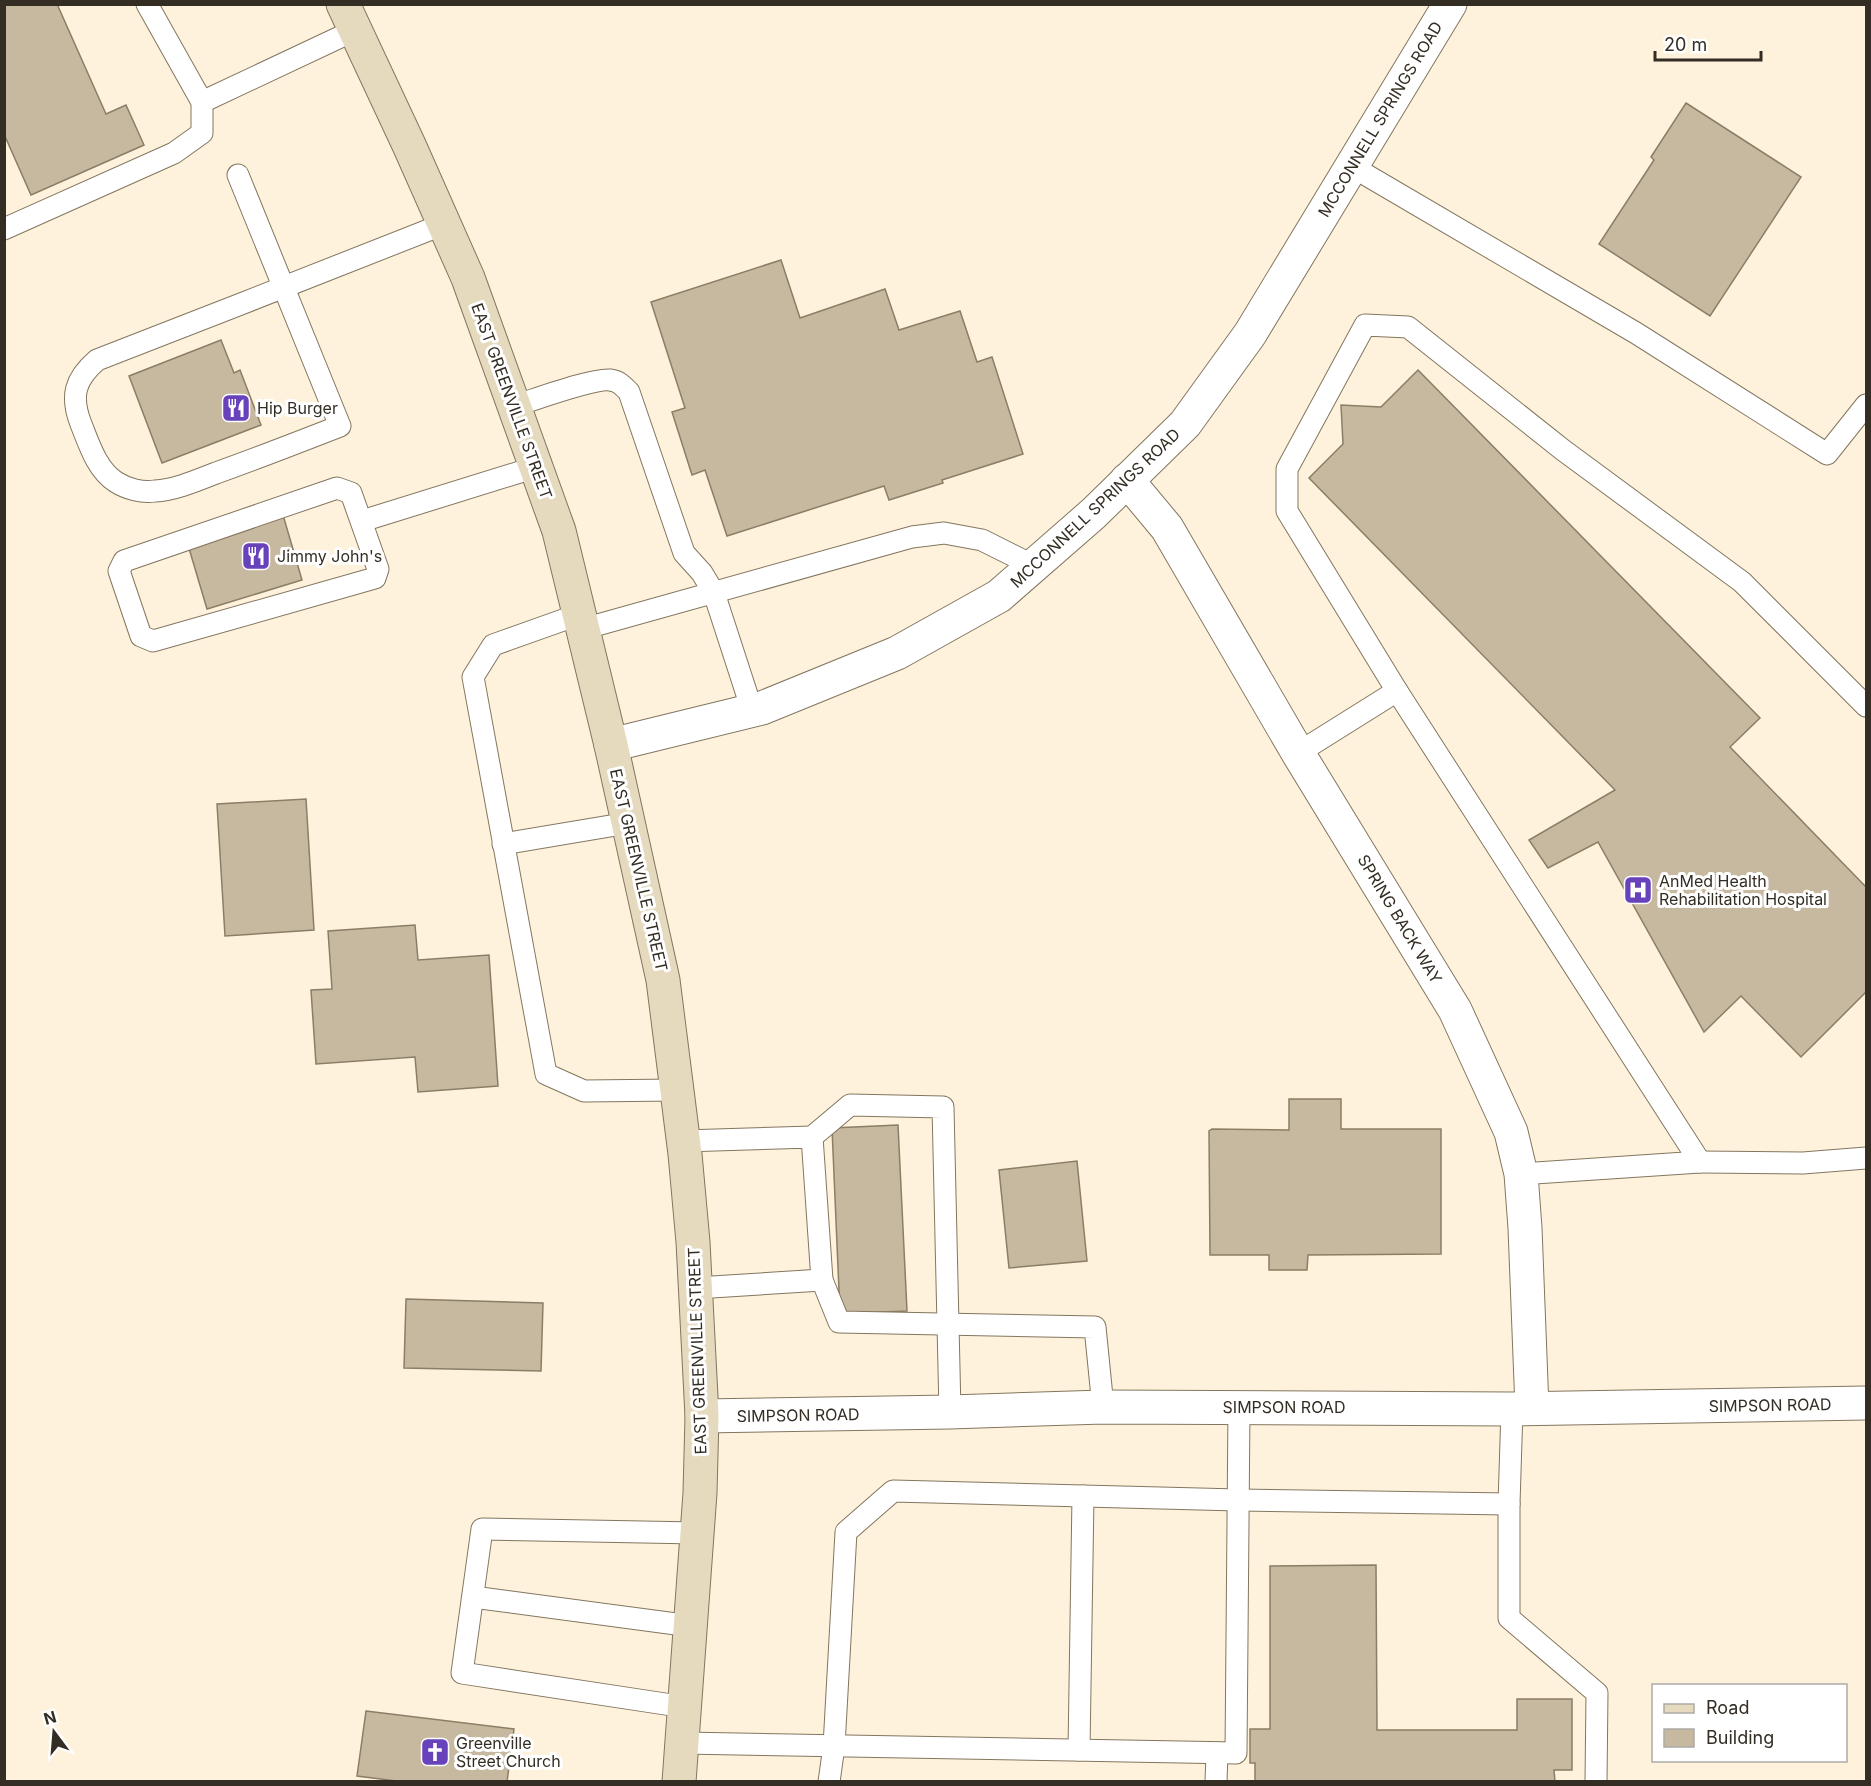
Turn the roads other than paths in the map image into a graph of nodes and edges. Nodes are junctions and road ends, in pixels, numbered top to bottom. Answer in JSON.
{"nodes":[{"id":1,"x":147,"y":4,"type":"edge"},
{"id":2,"x":1450,"y":4,"type":"edge"},
{"id":3,"x":349,"y":17,"type":"edge"},
{"id":4,"x":202,"y":102,"type":"junction"},
{"id":5,"x":1351,"y":166,"type":"junction"},
{"id":6,"x":238,"y":175,"type":"dead end"},
{"id":7,"x":444,"y":224,"type":"junction"},
{"id":8,"x":4,"y":229,"type":"edge"},
{"id":9,"x":284,"y":287,"type":"junction"},
{"id":10,"x":1866,"y":405,"type":"edge"},
{"id":11,"x":514,"y":406,"type":"junction"},
{"id":12,"x":536,"y":467,"type":"junction"},
{"id":13,"x":1126,"y":480,"type":"junction"},
{"id":14,"x":362,"y":521,"type":"junction"},
{"id":15,"x":1034,"y":566,"type":"junction"},
{"id":16,"x":714,"y":593,"type":"junction"},
{"id":17,"x":581,"y":622,"type":"junction"},
{"id":18,"x":1396,"y":691,"type":"junction"},
{"id":19,"x":1866,"y":706,"type":"edge"},
{"id":20,"x":752,"y":710,"type":"junction"},
{"id":21,"x":611,"y":745,"type":"junction"},
{"id":22,"x":1298,"y":753,"type":"junction"},
{"id":23,"x":628,"y":823,"type":"junction"},
{"id":24,"x":503,"y":844,"type":"junction"},
{"id":25,"x":677,"y":1090,"type":"junction"},
{"id":26,"x":812,"y":1137,"type":"junction"},
{"id":27,"x":683,"y":1141,"type":"junction"},
{"id":28,"x":1866,"y":1158,"type":"edge"},
{"id":29,"x":1700,"y":1162,"type":"junction"},
{"id":30,"x":1521,"y":1174,"type":"junction"},
{"id":31,"x":822,"y":1280,"type":"junction"},
{"id":32,"x":696,"y":1288,"type":"junction"},
{"id":33,"x":948,"y":1324,"type":"junction"},
{"id":34,"x":1866,"y":1403,"type":"edge"},
{"id":35,"x":1103,"y":1407,"type":"junction"},
{"id":36,"x":1239,"y":1407,"type":"junction"},
{"id":37,"x":1522,"y":1408,"type":"junction"},
{"id":38,"x":950,"y":1412,"type":"junction"},
{"id":39,"x":702,"y":1416,"type":"junction"},
{"id":40,"x":1083,"y":1496,"type":"junction"},
{"id":41,"x":1238,"y":1500,"type":"junction"},
{"id":42,"x":1509,"y":1504,"type":"junction"},
{"id":43,"x":697,"y":1533,"type":"junction"},
{"id":44,"x":473,"y":1597,"type":"junction"},
{"id":45,"x":691,"y":1626,"type":"junction"},
{"id":46,"x":685,"y":1707,"type":"junction"},
{"id":47,"x":683,"y":1743,"type":"junction"},
{"id":48,"x":834,"y":1746,"type":"junction"},
{"id":49,"x":1079,"y":1750,"type":"junction"},
{"id":50,"x":1217,"y":1753,"type":"junction"},
{"id":51,"x":679,"y":1782,"type":"edge"},
{"id":52,"x":829,"y":1782,"type":"edge"},
{"id":53,"x":1216,"y":1782,"type":"edge"},
{"id":54,"x":1596,"y":1782,"type":"edge"}],
"edges":[{"from":1,"to":4,"type":"lane"},
{"from":2,"to":5,"type":"street","name":"MCCONNELL SPRINGS ROAD"},
{"from":3,"to":4,"type":"lane"},
{"from":3,"to":7,"type":"main road","name":"EAST GREENVILLE STREET"},
{"from":4,"to":8,"type":"lane"},
{"from":5,"to":10,"type":"lane"},
{"from":5,"to":13,"type":"street","name":"MCCONNELL SPRINGS ROAD"},
{"from":6,"to":9,"type":"lane"},
{"from":7,"to":9,"type":"lane"},
{"from":7,"to":11,"type":"main road","name":"EAST GREENVILLE STREET"},
{"from":9,"to":9,"type":"lane"},
{"from":11,"to":12,"type":"main road","name":"EAST GREENVILLE STREET"},
{"from":11,"to":16,"type":"lane"},
{"from":12,"to":14,"type":"lane"},
{"from":12,"to":17,"type":"main road","name":"EAST GREENVILLE STREET"},
{"from":13,"to":15,"type":"street","name":"MCCONNELL SPRINGS ROAD"},
{"from":13,"to":22,"type":"street","name":"SPRING BACK WAY"},
{"from":14,"to":14,"type":"lane"},
{"from":15,"to":16,"type":"lane"},
{"from":15,"to":20,"type":"street","name":"MCCONNELL SPRINGS ROAD"},
{"from":16,"to":17,"type":"lane"},
{"from":16,"to":20,"type":"lane"},
{"from":17,"to":21,"type":"main road","name":"EAST GREENVILLE STREET"},
{"from":17,"to":24,"type":"lane"},
{"from":18,"to":19,"type":"lane"},
{"from":18,"to":22,"type":"lane"},
{"from":18,"to":29,"type":"lane"},
{"from":20,"to":21,"type":"street","name":"MCCONNELL SPRINGS ROAD"},
{"from":21,"to":23,"type":"main road","name":"EAST GREENVILLE STREET"},
{"from":22,"to":30,"type":"street","name":"SPRING BACK WAY"},
{"from":23,"to":24,"type":"lane"},
{"from":23,"to":25,"type":"main road","name":"EAST GREENVILLE STREET"},
{"from":24,"to":25,"type":"lane"},
{"from":25,"to":27,"type":"main road","name":"EAST GREENVILLE STREET"},
{"from":26,"to":27,"type":"lane"},
{"from":26,"to":31,"type":"lane"},
{"from":26,"to":33,"type":"lane"},
{"from":27,"to":32,"type":"main road","name":"EAST GREENVILLE STREET"},
{"from":28,"to":29,"type":"lane"},
{"from":29,"to":30,"type":"lane"},
{"from":30,"to":37,"type":"street","name":"SPRING BACK WAY"},
{"from":31,"to":32,"type":"lane"},
{"from":31,"to":33,"type":"lane"},
{"from":32,"to":39,"type":"main road","name":"EAST GREENVILLE STREET"},
{"from":33,"to":35,"type":"lane"},
{"from":33,"to":38,"type":"lane"},
{"from":34,"to":37,"type":"street","name":"SIMPSON ROAD"},
{"from":35,"to":36,"type":"street","name":"SIMPSON ROAD"},
{"from":35,"to":38,"type":"street","name":"SIMPSON ROAD"},
{"from":36,"to":37,"type":"street","name":"SIMPSON ROAD"},
{"from":36,"to":41,"type":"lane"},
{"from":37,"to":42,"type":"lane"},
{"from":38,"to":39,"type":"street","name":"SIMPSON ROAD"},
{"from":39,"to":43,"type":"main road","name":"EAST GREENVILLE STREET"},
{"from":40,"to":41,"type":"lane"},
{"from":40,"to":48,"type":"lane"},
{"from":40,"to":49,"type":"lane"},
{"from":41,"to":42,"type":"lane"},
{"from":41,"to":50,"type":"lane"},
{"from":42,"to":54,"type":"lane"},
{"from":43,"to":44,"type":"lane"},
{"from":43,"to":45,"type":"main road","name":"EAST GREENVILLE STREET"},
{"from":44,"to":45,"type":"lane"},
{"from":44,"to":46,"type":"lane"},
{"from":45,"to":46,"type":"main road","name":"EAST GREENVILLE STREET"},
{"from":46,"to":47,"type":"main road","name":"EAST GREENVILLE STREET"},
{"from":47,"to":48,"type":"lane"},
{"from":47,"to":51,"type":"main road","name":"EAST GREENVILLE STREET"},
{"from":48,"to":49,"type":"lane"},
{"from":48,"to":52,"type":"lane"},
{"from":49,"to":50,"type":"lane"},
{"from":50,"to":53,"type":"lane"}]}
